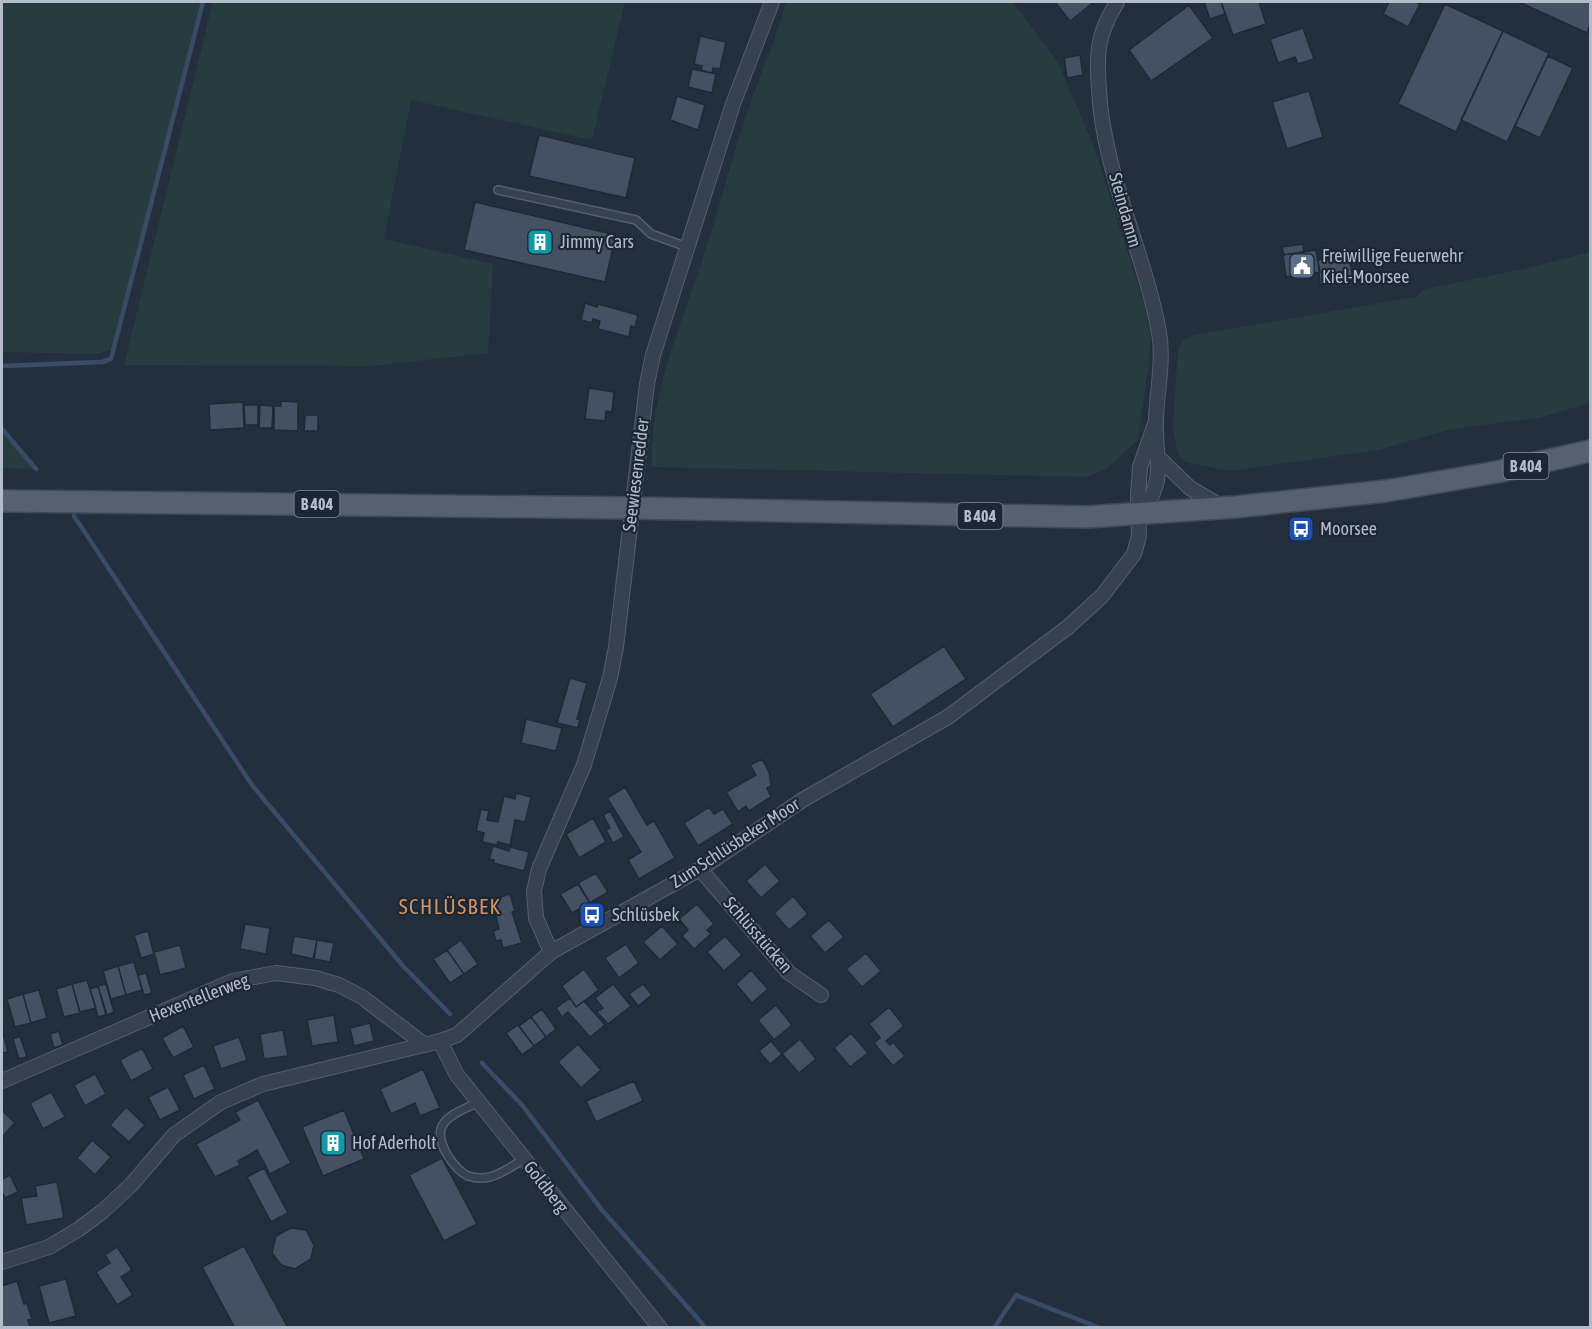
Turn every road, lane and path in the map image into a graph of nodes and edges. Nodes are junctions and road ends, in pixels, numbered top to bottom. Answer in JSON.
{"nodes":[{"id":1,"x":772,"y":2,"type":"edge"},
{"id":2,"x":1117,"y":2,"type":"edge"},
{"id":3,"x":498,"y":190,"type":"dead end"},
{"id":4,"x":687,"y":247,"type":"junction"},
{"id":5,"x":1156,"y":421,"type":"junction"},
{"id":6,"x":1590,"y":451,"type":"edge"},
{"id":7,"x":1159,"y":458,"type":"junction"},
{"id":8,"x":2,"y":501,"type":"edge"},
{"id":9,"x":632,"y":508,"type":"junction"},
{"id":10,"x":1223,"y":508,"type":"junction"},
{"id":11,"x":1140,"y":514,"type":"junction"},
{"id":12,"x":700,"y":869,"type":"junction"},
{"id":13,"x":551,"y":952,"type":"junction"},
{"id":14,"x":821,"y":995,"type":"dead end"},
{"id":15,"x":440,"y":1041,"type":"junction"},
{"id":16,"x":424,"y":1045,"type":"junction"},
{"id":17,"x":2,"y":1081,"type":"edge"},
{"id":18,"x":479,"y":1102,"type":"junction"},
{"id":19,"x":524,"y":1159,"type":"junction"},
{"id":20,"x":2,"y":1262,"type":"edge"},
{"id":21,"x":660,"y":1328,"type":"edge"}],
"edges":[{"from":1,"to":4,"type":"street","name":"Seewiesenredder"},
{"from":2,"to":5,"type":"street","name":"Steindamm"},
{"from":3,"to":4,"type":"lane"},
{"from":4,"to":9,"type":"street","name":"Seewiesenredder"},
{"from":5,"to":7,"type":"street","name":"Steindamm"},
{"from":5,"to":11,"type":"street","name":"Steindamm"},
{"from":6,"to":10,"type":"main road","number":"B 404"},
{"from":7,"to":10,"type":"street"},
{"from":7,"to":11,"type":"street","name":"Steindamm"},
{"from":8,"to":9,"type":"main road","number":"B 404"},
{"from":9,"to":11,"type":"main road","number":"B 404"},
{"from":9,"to":13,"type":"street","name":"Seewiesenredder"},
{"from":10,"to":11,"type":"main road","number":"B 404"},
{"from":11,"to":12,"type":"street","name":"Zum Schlüsbeker Moor"},
{"from":12,"to":13,"type":"street","name":"Zum Schlüsbeker Moor"},
{"from":12,"to":14,"type":"street","name":"Schlüsstücken"},
{"from":13,"to":15,"type":"street","name":"Zum Schlüsbeker Moor"},
{"from":15,"to":16,"type":"street","name":"Zum Schlüsbeker Moor"},
{"from":15,"to":18,"type":"street","name":"Goldberg"},
{"from":16,"to":17,"type":"street","name":"Hexentellerweg"},
{"from":16,"to":20,"type":"street","name":"Zum Schlüsbeker Moor"},
{"from":18,"to":19,"type":"street","name":"Goldberg"},
{"from":18,"to":19,"type":"lane"},
{"from":19,"to":21,"type":"street","name":"Goldberg"}]}
